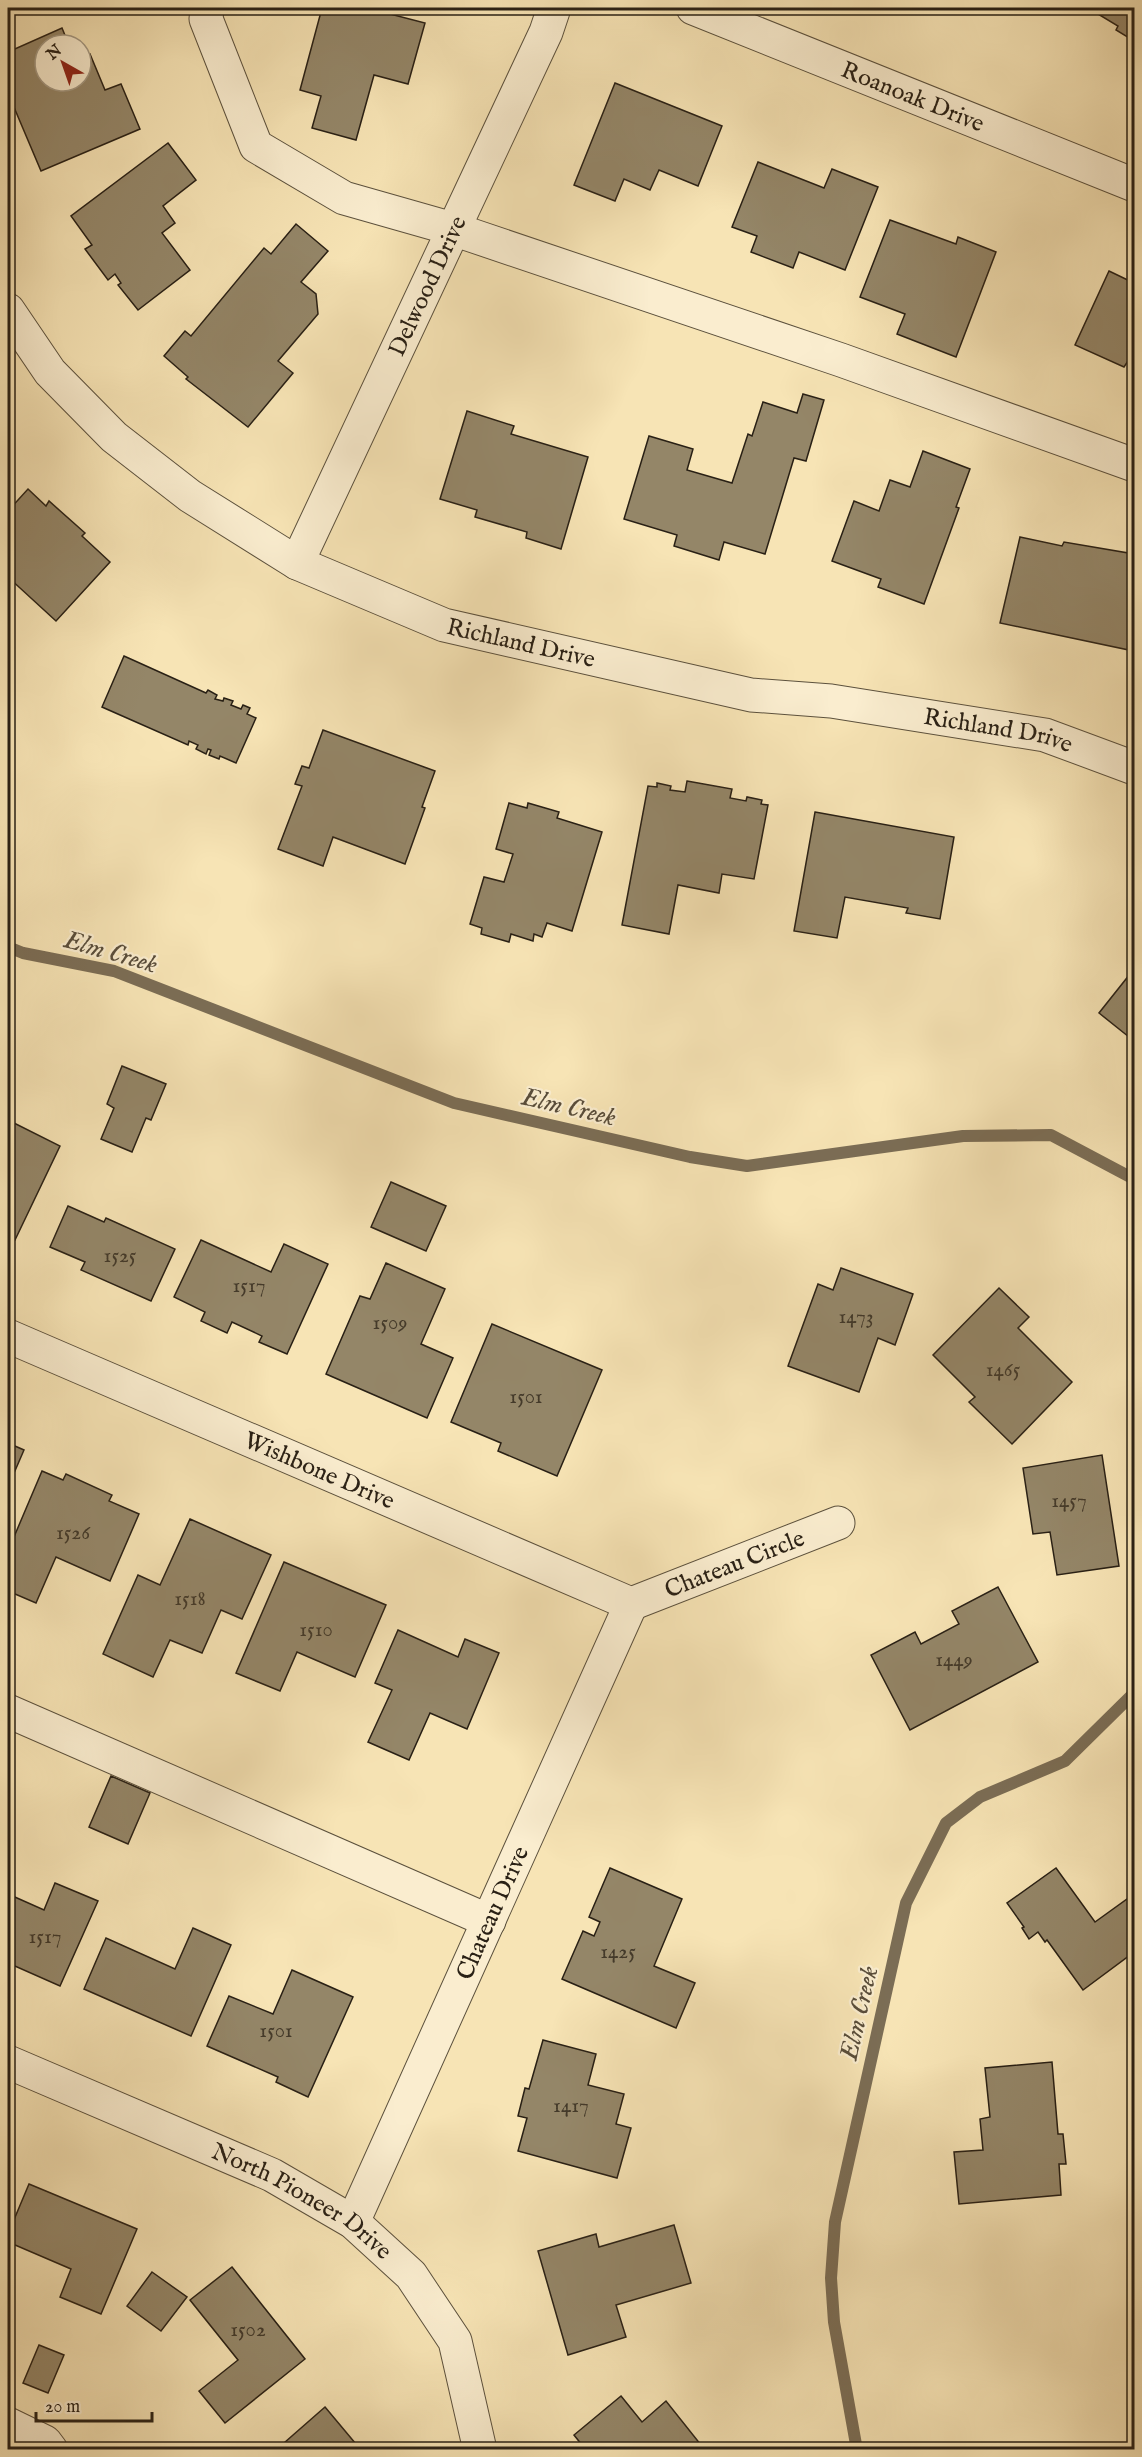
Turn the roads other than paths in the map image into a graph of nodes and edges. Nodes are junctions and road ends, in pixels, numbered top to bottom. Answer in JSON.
{"nodes":[{"id":1,"x":207,"y":8,"type":"edge"},
{"id":2,"x":554,"y":8,"type":"edge"},
{"id":3,"x":693,"y":8,"type":"edge"},
{"id":4,"x":1134,"y":185,"type":"edge"},
{"id":5,"x":453,"y":229,"type":"junction"},
{"id":6,"x":8,"y":310,"type":"edge"},
{"id":7,"x":1134,"y":465,"type":"edge"},
{"id":8,"x":297,"y":563,"type":"junction"},
{"id":9,"x":1134,"y":768,"type":"edge"},
{"id":10,"x":8,"y":1335,"type":"edge"},
{"id":11,"x":838,"y":1523,"type":"dead end"},
{"id":12,"x":631,"y":1604,"type":"junction"},
{"id":13,"x":8,"y":1711,"type":"edge"},
{"id":14,"x":489,"y":1921,"type":"junction"},
{"id":15,"x":8,"y":2062,"type":"edge"},
{"id":16,"x":353,"y":2222,"type":"junction"},
{"id":17,"x":8,"y":2424,"type":"edge"},
{"id":18,"x":51,"y":2450,"type":"edge"},
{"id":19,"x":480,"y":2450,"type":"edge"}],
"edges":[{"from":1,"to":5,"type":"street"},
{"from":2,"to":5,"type":"street","name":"Delwood Drive"},
{"from":3,"to":4,"type":"street","name":"Roanoak Drive"},
{"from":5,"to":7,"type":"street"},
{"from":5,"to":8,"type":"street","name":"Delwood Drive"},
{"from":6,"to":8,"type":"street","name":"Richland Drive"},
{"from":8,"to":9,"type":"street","name":"Richland Drive"},
{"from":10,"to":12,"type":"street","name":"Wishbone Drive"},
{"from":11,"to":12,"type":"street","name":"Chateau Circle"},
{"from":12,"to":14,"type":"street","name":"Chateau Drive"},
{"from":13,"to":14,"type":"street"},
{"from":14,"to":16,"type":"street","name":"Chateau Drive"},
{"from":15,"to":16,"type":"street","name":"North Pioneer Drive"},
{"from":16,"to":19,"type":"street","name":"North Pioneer Drive"},
{"from":17,"to":18,"type":"street"}]}
